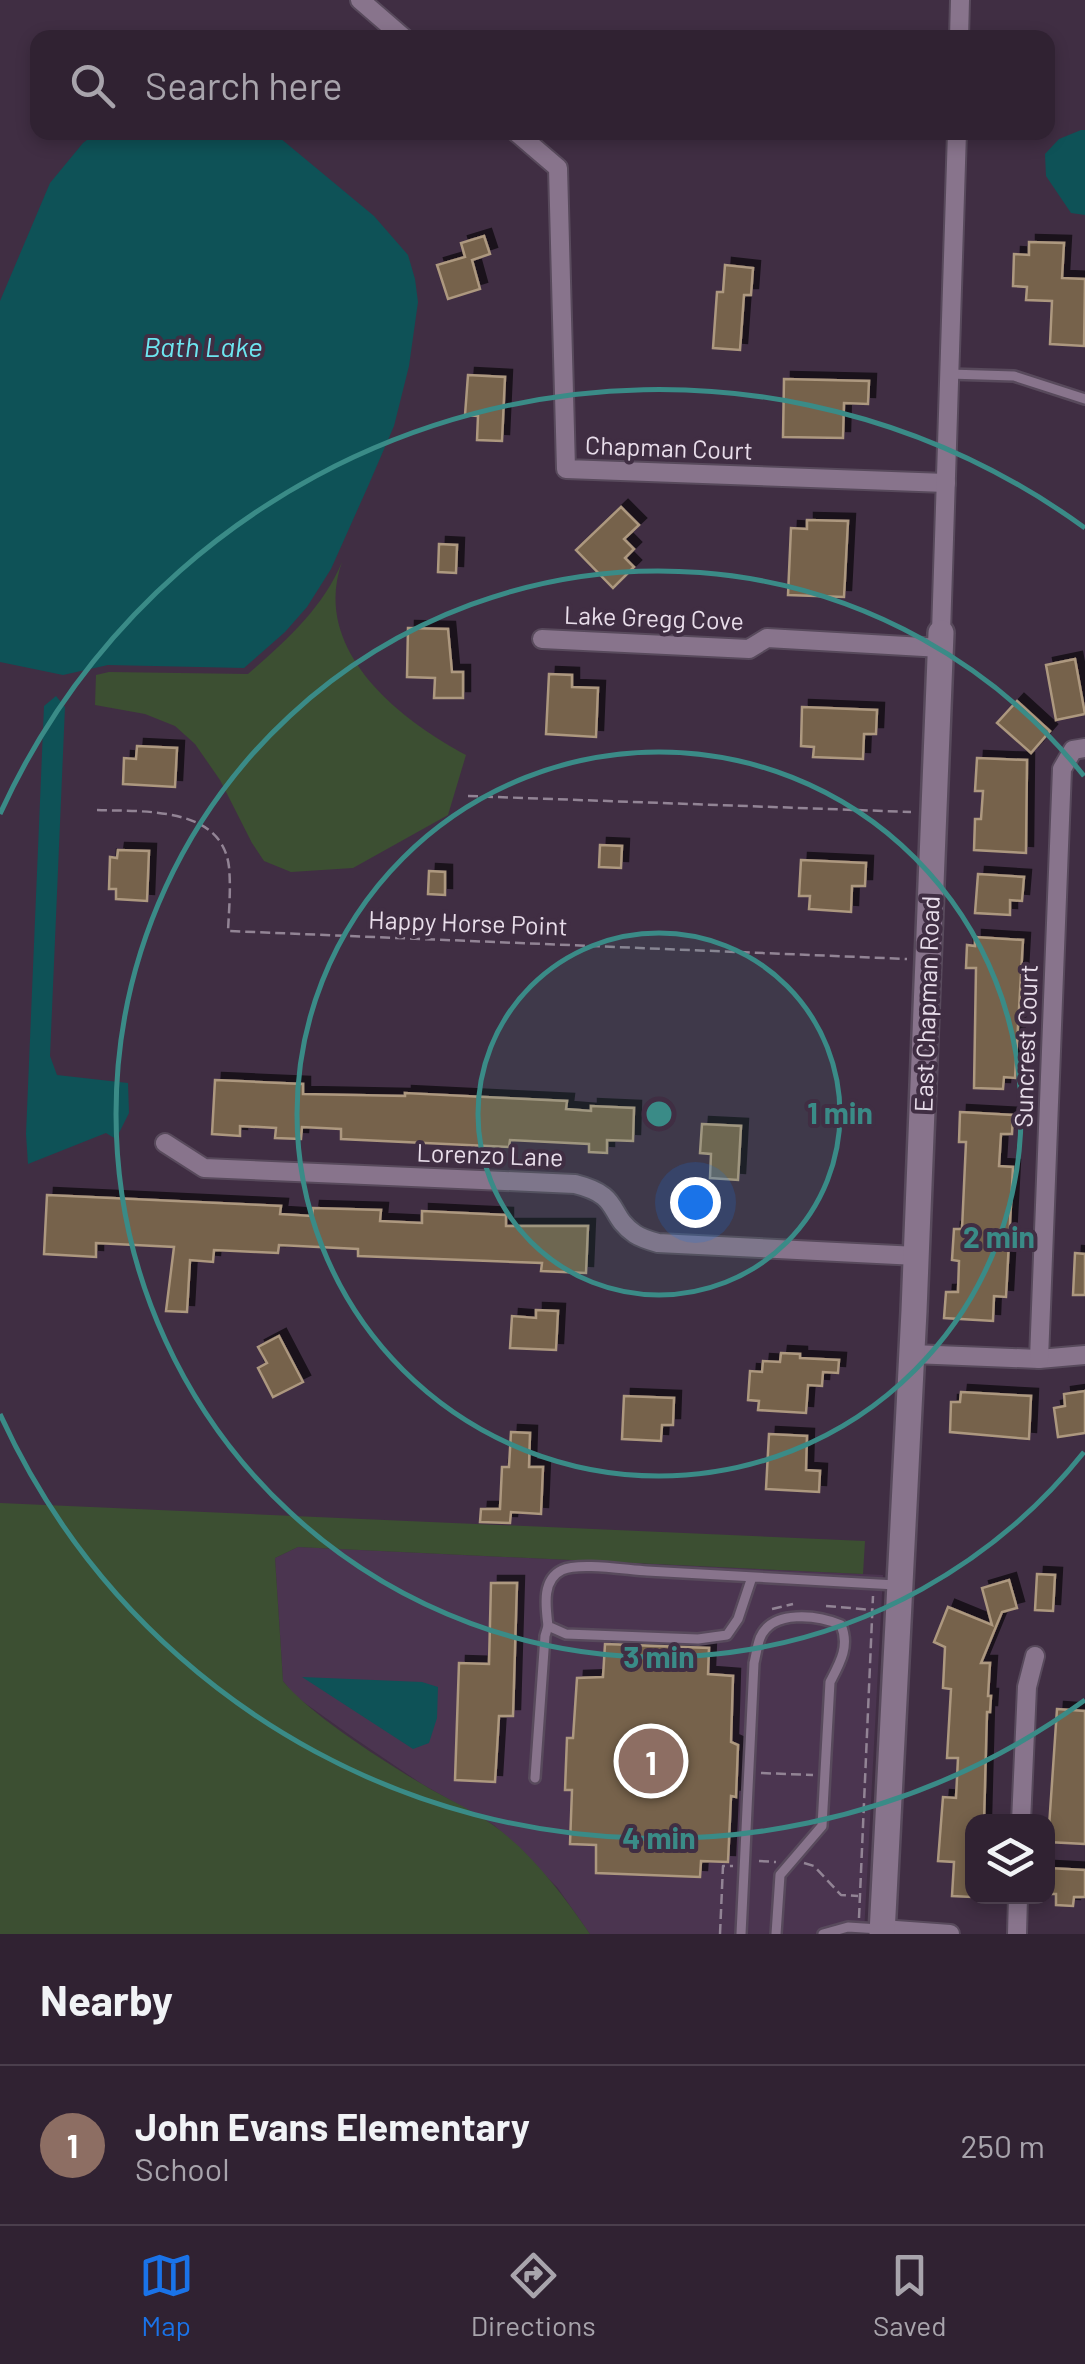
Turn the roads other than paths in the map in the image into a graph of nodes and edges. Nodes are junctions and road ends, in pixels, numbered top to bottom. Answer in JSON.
{"nodes":[{"id":1,"x":360,"y":0,"type":"edge"},
{"id":2,"x":961,"y":0,"type":"edge"},
{"id":3,"x":395,"y":30,"type":"edge"},
{"id":4,"x":959,"y":30,"type":"edge"},
{"id":5,"x":525,"y":140,"type":"edge"},
{"id":6,"x":957,"y":140,"type":"edge"},
{"id":7,"x":950,"y":374,"type":"junction"},
{"id":8,"x":1085,"y":399,"type":"edge"},
{"id":9,"x":946,"y":483,"type":"junction"},
{"id":10,"x":542,"y":639,"type":"dead end"},
{"id":11,"x":941,"y":640,"type":"junction"},
{"id":12,"x":1085,"y":748,"type":"edge"},
{"id":13,"x":165,"y":1143,"type":"dead end"},
{"id":14,"x":916,"y":1256,"type":"junction"},
{"id":15,"x":912,"y":1354,"type":"junction"},
{"id":16,"x":1085,"y":1355,"type":"edge"},
{"id":17,"x":1039,"y":1358,"type":"junction"},
{"id":18,"x":752,"y":1576,"type":"junction"},
{"id":19,"x":887,"y":1584,"type":"junction"},
{"id":20,"x":548,"y":1626,"type":"junction"},
{"id":21,"x":1036,"y":1656,"type":"dead end"},
{"id":22,"x":535,"y":1778,"type":"dead end"},
{"id":23,"x":1022,"y":1814,"type":"edge"},
{"id":24,"x":1018,"y":1904,"type":"edge"},
{"id":25,"x":874,"y":1930,"type":"edge"},
{"id":26,"x":741,"y":1934,"type":"edge"},
{"id":27,"x":776,"y":1934,"type":"edge"},
{"id":28,"x":823,"y":1934,"type":"edge"},
{"id":29,"x":950,"y":1934,"type":"edge"},
{"id":30,"x":1017,"y":1934,"type":"edge"}],
"edges":[{"from":1,"to":3,"type":"street"},
{"from":2,"to":4,"type":"street"},
{"from":5,"to":9,"type":"street","name":"Chapman Court"},
{"from":6,"to":7,"type":"street","name":"East Chapman Road"},
{"from":7,"to":8,"type":"lane"},
{"from":7,"to":9,"type":"street","name":"East Chapman Road"},
{"from":9,"to":11,"type":"street","name":"East Chapman Road"},
{"from":10,"to":11,"type":"street","name":"Lake Gregg Cove"},
{"from":11,"to":14,"type":"street","name":"East Chapman Road"},
{"from":12,"to":17,"type":"street","name":"Suncrest Court"},
{"from":13,"to":14,"type":"street","name":"Lorenzo Lane"},
{"from":14,"to":15,"type":"street","name":"East Chapman Road"},
{"from":15,"to":17,"type":"street"},
{"from":15,"to":19,"type":"street","name":"East Chapman Road"},
{"from":16,"to":17,"type":"street"},
{"from":18,"to":19,"type":"lane"},
{"from":18,"to":20,"type":"lane"},
{"from":18,"to":20,"type":"lane"},
{"from":19,"to":25,"type":"street","name":"East Chapman Road"},
{"from":20,"to":22,"type":"lane"},
{"from":21,"to":23,"type":"street"},
{"from":24,"to":30,"type":"street"},
{"from":25,"to":28,"type":"lane"},
{"from":25,"to":29,"type":"street"},
{"from":26,"to":27,"type":"lane"}]}
